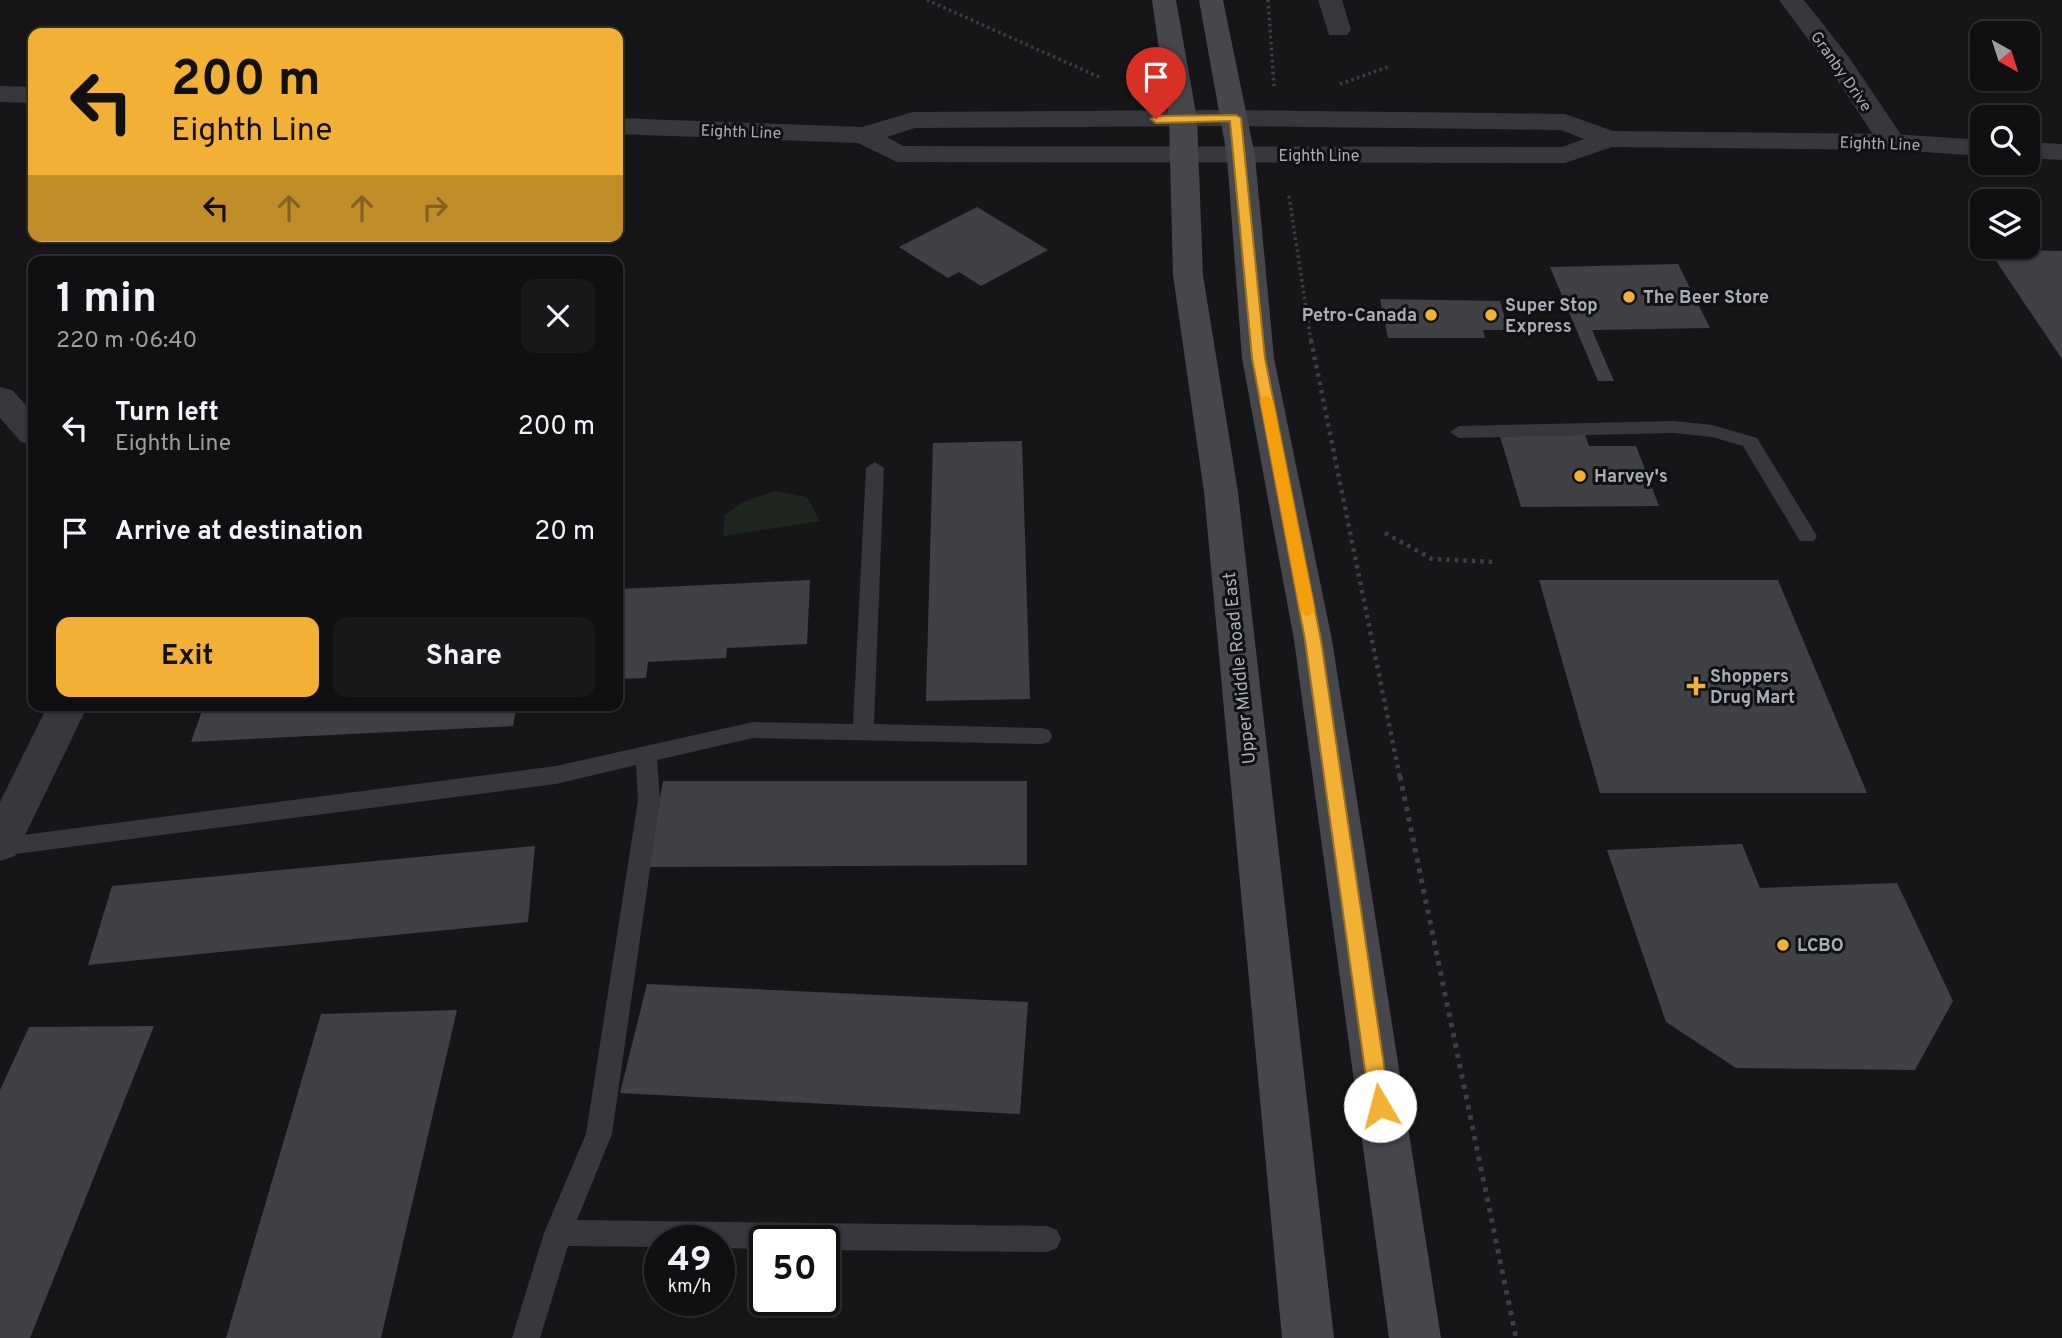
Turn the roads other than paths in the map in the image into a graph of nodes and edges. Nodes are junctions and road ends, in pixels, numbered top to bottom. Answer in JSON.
{"nodes":[{"id":1,"x":1164,"y":0,"type":"edge"},
{"id":2,"x":1211,"y":0,"type":"edge"},
{"id":3,"x":1330,"y":0,"type":"edge"},
{"id":4,"x":1791,"y":0,"type":"edge"},
{"id":5,"x":1338,"y":30,"type":"dead end"},
{"id":6,"x":0,"y":94,"type":"edge"},
{"id":7,"x":28,"y":96,"type":"edge"},
{"id":8,"x":1236,"y":118,"type":"junction"},
{"id":9,"x":1183,"y":120,"type":"junction"},
{"id":10,"x":623,"y":126,"type":"edge"},
{"id":11,"x":864,"y":135,"type":"junction"},
{"id":12,"x":1609,"y":139,"type":"junction"},
{"id":13,"x":1892,"y":142,"type":"junction"},
{"id":14,"x":1970,"y":147,"type":"edge"},
{"id":15,"x":2040,"y":151,"type":"edge"},
{"id":16,"x":2062,"y":152,"type":"edge"},
{"id":17,"x":1241,"y":156,"type":"junction"},
{"id":18,"x":1186,"y":157,"type":"junction"},
{"id":19,"x":0,"y":397,"type":"edge"},
{"id":20,"x":28,"y":428,"type":"edge"},
{"id":21,"x":1459,"y":432,"type":"dead end"},
{"id":22,"x":875,"y":468,"type":"dead end"},
{"id":23,"x":1807,"y":536,"type":"dead end"},
{"id":24,"x":65,"y":711,"type":"edge"},
{"id":25,"x":863,"y":733,"type":"junction"},
{"id":26,"x":1041,"y":736,"type":"dead end"},
{"id":27,"x":646,"y":755,"type":"junction"},
{"id":28,"x":0,"y":845,"type":"edge"},
{"id":29,"x":558,"y":1233,"type":"junction"},
{"id":30,"x":1047,"y":1239,"type":"dead end"},
{"id":31,"x":526,"y":1338,"type":"edge"},
{"id":32,"x":1308,"y":1338,"type":"edge"},
{"id":33,"x":1415,"y":1338,"type":"edge"}],
"edges":[{"from":1,"to":9,"type":"main road","name":"Upper Middle Road East"},
{"from":2,"to":8,"type":"main road"},
{"from":3,"to":5,"type":"street"},
{"from":4,"to":13,"type":"street","name":"Granby Drive"},
{"from":6,"to":7,"type":"street"},
{"from":8,"to":9,"type":"street","name":"Eighth Line"},
{"from":8,"to":12,"type":"street","name":"Eighth Line"},
{"from":8,"to":17,"type":"main road"},
{"from":9,"to":11,"type":"street","name":"Eighth Line"},
{"from":9,"to":18,"type":"main road","name":"Upper Middle Road East"},
{"from":10,"to":11,"type":"street","name":"Eighth Line"},
{"from":11,"to":18,"type":"street","name":"Eighth Line"},
{"from":12,"to":13,"type":"street","name":"Eighth Line"},
{"from":12,"to":17,"type":"street","name":"Eighth Line"},
{"from":13,"to":14,"type":"street","name":"Eighth Line"},
{"from":15,"to":16,"type":"street"},
{"from":17,"to":18,"type":"street","name":"Eighth Line"},
{"from":17,"to":33,"type":"main road"},
{"from":18,"to":32,"type":"main road","name":"Upper Middle Road East"},
{"from":19,"to":20,"type":"street"},
{"from":21,"to":23,"type":"lane"},
{"from":22,"to":25,"type":"lane"},
{"from":24,"to":28,"type":"street"},
{"from":25,"to":26,"type":"lane"},
{"from":25,"to":27,"type":"lane"},
{"from":27,"to":28,"type":"lane"},
{"from":27,"to":29,"type":"lane"},
{"from":29,"to":30,"type":"lane"},
{"from":29,"to":31,"type":"lane"}]}
